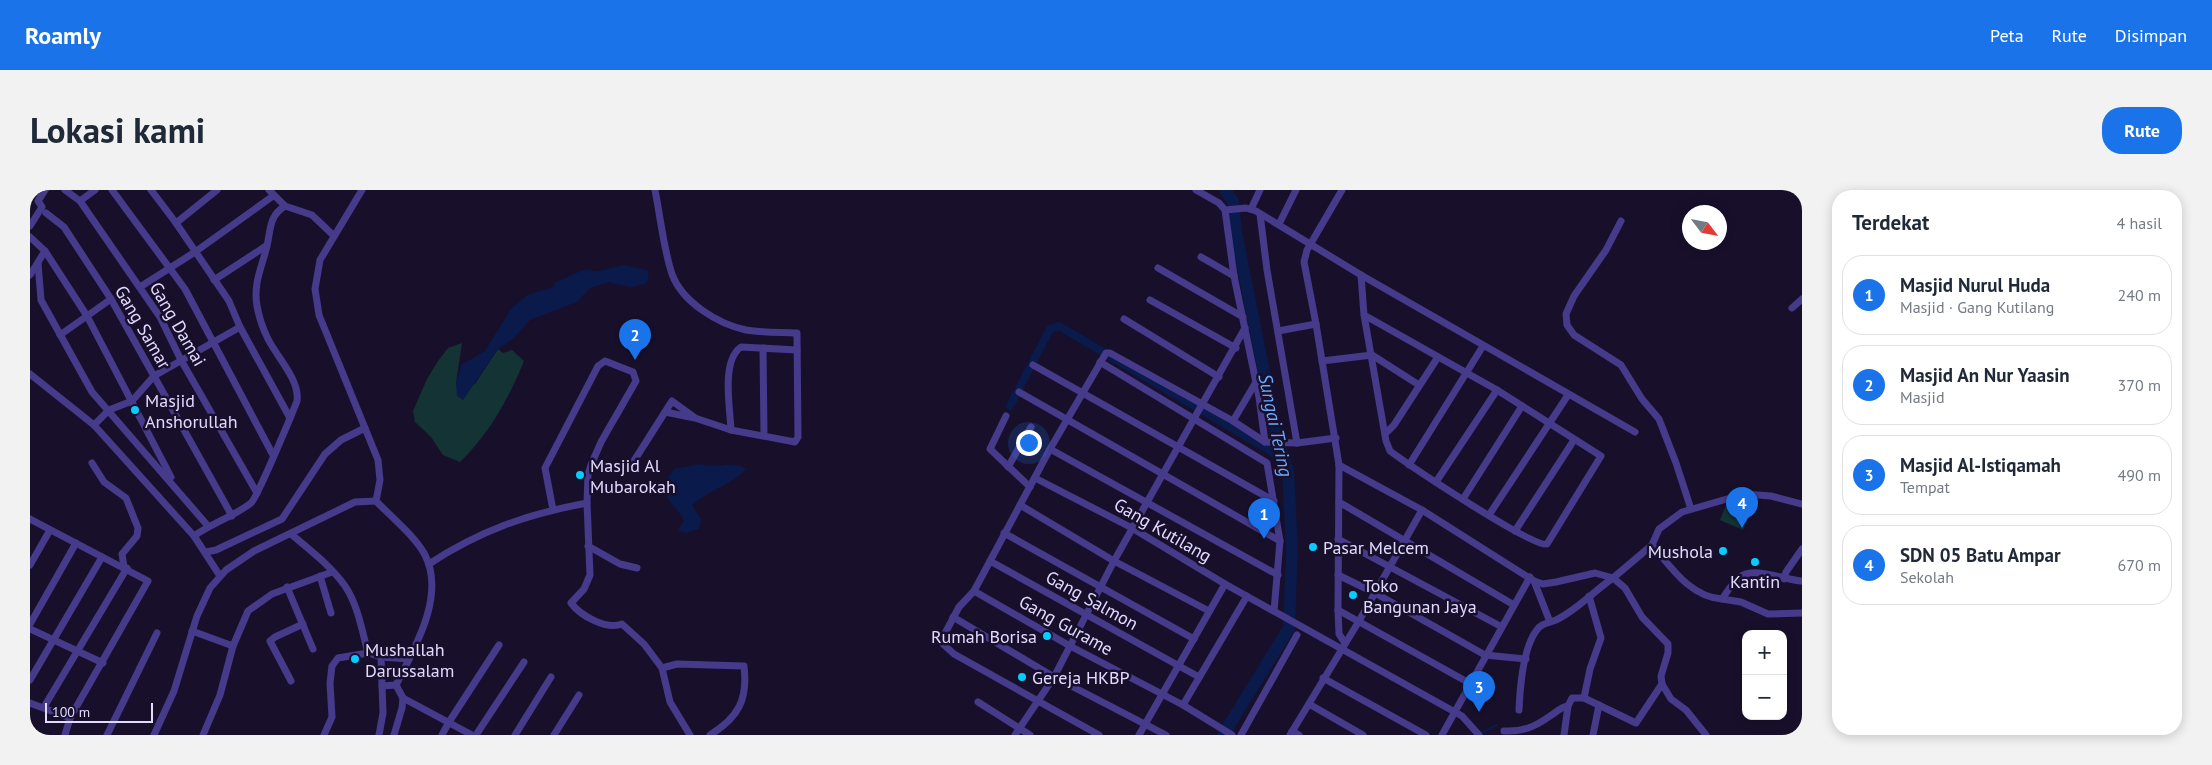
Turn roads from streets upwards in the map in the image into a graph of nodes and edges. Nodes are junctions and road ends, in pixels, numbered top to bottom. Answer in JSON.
{"nodes":[{"id":1,"x":45,"y":190,"type":"edge"},
{"id":2,"x":65,"y":190,"type":"edge"},
{"id":3,"x":95,"y":190,"type":"edge"},
{"id":4,"x":112,"y":190,"type":"edge"},
{"id":5,"x":217,"y":190,"type":"edge"},
{"id":6,"x":362,"y":190,"type":"edge"},
{"id":7,"x":655,"y":190,"type":"edge"},
{"id":8,"x":1196,"y":190,"type":"edge"},
{"id":9,"x":1260,"y":190,"type":"edge"},
{"id":10,"x":1296,"y":190,"type":"edge"},
{"id":11,"x":1342,"y":190,"type":"edge"},
{"id":12,"x":154,"y":191,"type":"edge"},
{"id":13,"x":271,"y":193,"type":"edge"},
{"id":14,"x":80,"y":201,"type":"junction"},
{"id":15,"x":285,"y":206,"type":"junction"},
{"id":16,"x":1248,"y":208,"type":"junction"},
{"id":17,"x":1226,"y":210,"type":"junction"},
{"id":18,"x":46,"y":213,"type":"dead end"},
{"id":19,"x":1260,"y":214,"type":"junction"},
{"id":20,"x":1621,"y":221,"type":"dead end"},
{"id":21,"x":176,"y":223,"type":"junction"},
{"id":22,"x":1279,"y":224,"type":"junction"},
{"id":23,"x":30,"y":226,"type":"edge"},
{"id":24,"x":334,"y":235,"type":"junction"},
{"id":25,"x":30,"y":237,"type":"edge"},
{"id":26,"x":1310,"y":245,"type":"junction"},
{"id":27,"x":267,"y":246,"type":"junction"},
{"id":28,"x":45,"y":251,"type":"junction"},
{"id":29,"x":195,"y":252,"type":"junction"},
{"id":30,"x":1201,"y":257,"type":"dead end"},
{"id":31,"x":38,"y":263,"type":"junction"},
{"id":32,"x":168,"y":268,"type":"junction"},
{"id":33,"x":1158,"y":268,"type":"dead end"},
{"id":34,"x":30,"y":275,"type":"edge"},
{"id":35,"x":1361,"y":275,"type":"junction"},
{"id":36,"x":1234,"y":276,"type":"junction"},
{"id":37,"x":214,"y":280,"type":"junction"},
{"id":38,"x":140,"y":287,"type":"junction"},
{"id":39,"x":111,"y":298,"type":"junction"},
{"id":40,"x":1802,"y":299,"type":"edge"},
{"id":41,"x":1150,"y":300,"type":"dead end"},
{"id":42,"x":1792,"y":308,"type":"dead end"},
{"id":43,"x":1364,"y":315,"type":"junction"},
{"id":44,"x":87,"y":316,"type":"junction"},
{"id":45,"x":1243,"y":317,"type":"junction"},
{"id":46,"x":1124,"y":318,"type":"dead end"},
{"id":47,"x":1316,"y":324,"type":"junction"},
{"id":48,"x":240,"y":327,"type":"junction"},
{"id":49,"x":1245,"y":328,"type":"junction"},
{"id":50,"x":1278,"y":331,"type":"junction"},
{"id":51,"x":60,"y":335,"type":"junction"},
{"id":52,"x":213,"y":341,"type":"junction"},
{"id":53,"x":1483,"y":346,"type":"junction"},
{"id":54,"x":763,"y":348,"type":"junction"},
{"id":55,"x":1236,"y":348,"type":"junction"},
{"id":56,"x":797,"y":350,"type":"junction"},
{"id":57,"x":1372,"y":356,"type":"junction"},
{"id":58,"x":1438,"y":357,"type":"junction"},
{"id":59,"x":1103,"y":358,"type":"junction"},
{"id":60,"x":182,"y":360,"type":"junction"},
{"id":61,"x":1322,"y":361,"type":"junction"},
{"id":62,"x":1033,"y":365,"type":"dead end"},
{"id":63,"x":30,"y":374,"type":"edge"},
{"id":64,"x":1468,"y":374,"type":"junction"},
{"id":65,"x":154,"y":376,"type":"junction"},
{"id":66,"x":1219,"y":377,"type":"junction"},
{"id":67,"x":1256,"y":382,"type":"junction"},
{"id":68,"x":1419,"y":385,"type":"junction"},
{"id":69,"x":1497,"y":390,"type":"junction"},
{"id":70,"x":1019,"y":392,"type":"dead end"},
{"id":71,"x":1082,"y":394,"type":"junction"},
{"id":72,"x":1568,"y":395,"type":"junction"},
{"id":73,"x":132,"y":401,"type":"junction"},
{"id":74,"x":1203,"y":406,"type":"junction"},
{"id":75,"x":1522,"y":406,"type":"junction"},
{"id":76,"x":109,"y":410,"type":"junction"},
{"id":77,"x":666,"y":412,"type":"junction"},
{"id":78,"x":1006,"y":416,"type":"dead end"},
{"id":79,"x":290,"y":418,"type":"junction"},
{"id":80,"x":695,"y":418,"type":"junction"},
{"id":81,"x":1196,"y":418,"type":"junction"},
{"id":82,"x":1067,"y":421,"type":"junction"},
{"id":83,"x":1233,"y":421,"type":"junction"},
{"id":84,"x":1549,"y":424,"type":"junction"},
{"id":85,"x":94,"y":425,"type":"junction"},
{"id":86,"x":1032,"y":427,"type":"dead end"},
{"id":87,"x":365,"y":428,"type":"junction"},
{"id":88,"x":731,"y":430,"type":"junction"},
{"id":89,"x":1635,"y":432,"type":"dead end"},
{"id":90,"x":1385,"y":434,"type":"junction"},
{"id":91,"x":764,"y":436,"type":"junction"},
{"id":92,"x":1336,"y":438,"type":"junction"},
{"id":93,"x":1574,"y":440,"type":"junction"},
{"id":94,"x":1266,"y":443,"type":"junction"},
{"id":95,"x":1297,"y":443,"type":"junction"},
{"id":96,"x":1177,"y":447,"type":"junction"},
{"id":97,"x":1050,"y":449,"type":"junction"},
{"id":98,"x":272,"y":455,"type":"junction"},
{"id":99,"x":92,"y":463,"type":"dead end"},
{"id":100,"x":632,"y":464,"type":"dead end"},
{"id":101,"x":1339,"y":465,"type":"junction"},
{"id":102,"x":1410,"y":465,"type":"junction"},
{"id":103,"x":1008,"y":467,"type":"junction"},
{"id":104,"x":1162,"y":474,"type":"junction"},
{"id":105,"x":1035,"y":478,"type":"junction"},
{"id":106,"x":1436,"y":482,"type":"junction"},
{"id":107,"x":1030,"y":486,"type":"junction"},
{"id":108,"x":176,"y":489,"type":"junction"},
{"id":109,"x":257,"y":493,"type":"junction"},
{"id":110,"x":1463,"y":499,"type":"junction"},
{"id":111,"x":376,"y":501,"type":"junction"},
{"id":112,"x":1274,"y":501,"type":"junction"},
{"id":113,"x":1147,"y":502,"type":"junction"},
{"id":114,"x":1339,"y":502,"type":"junction"},
{"id":115,"x":586,"y":503,"type":"junction"},
{"id":116,"x":1802,"y":504,"type":"edge"},
{"id":117,"x":1020,"y":506,"type":"junction"},
{"id":118,"x":1691,"y":509,"type":"junction"},
{"id":119,"x":553,"y":510,"type":"junction"},
{"id":120,"x":1422,"y":510,"type":"junction"},
{"id":121,"x":1489,"y":515,"type":"junction"},
{"id":122,"x":232,"y":516,"type":"junction"},
{"id":123,"x":30,"y":519,"type":"edge"},
{"id":124,"x":208,"y":526,"type":"junction"},
{"id":125,"x":1132,"y":528,"type":"junction"},
{"id":126,"x":50,"y":530,"type":"junction"},
{"id":127,"x":1515,"y":531,"type":"junction"},
{"id":128,"x":1004,"y":533,"type":"junction"},
{"id":129,"x":291,"y":534,"type":"junction"},
{"id":130,"x":194,"y":536,"type":"junction"},
{"id":131,"x":1338,"y":539,"type":"junction"},
{"id":132,"x":1405,"y":540,"type":"junction"},
{"id":133,"x":1280,"y":541,"type":"junction"},
{"id":134,"x":76,"y":542,"type":"junction"},
{"id":135,"x":1652,"y":545,"type":"junction"},
{"id":136,"x":588,"y":546,"type":"junction"},
{"id":137,"x":1802,"y":549,"type":"edge"},
{"id":138,"x":206,"y":552,"type":"junction"},
{"id":139,"x":102,"y":557,"type":"junction"},
{"id":140,"x":1114,"y":560,"type":"junction"},
{"id":141,"x":990,"y":561,"type":"junction"},
{"id":142,"x":428,"y":564,"type":"junction"},
{"id":143,"x":30,"y":565,"type":"edge"},
{"id":144,"x":1389,"y":566,"type":"junction"},
{"id":145,"x":125,"y":568,"type":"junction"},
{"id":146,"x":637,"y":568,"type":"dead end"},
{"id":147,"x":332,"y":572,"type":"junction"},
{"id":148,"x":1278,"y":575,"type":"junction"},
{"id":149,"x":1338,"y":575,"type":"junction"},
{"id":150,"x":220,"y":576,"type":"junction"},
{"id":151,"x":320,"y":576,"type":"junction"},
{"id":152,"x":1613,"y":578,"type":"junction"},
{"id":153,"x":1532,"y":579,"type":"junction"},
{"id":154,"x":1784,"y":579,"type":"junction"},
{"id":155,"x":1802,"y":581,"type":"edge"},
{"id":156,"x":1225,"y":584,"type":"junction"},
{"id":157,"x":287,"y":587,"type":"junction"},
{"id":158,"x":1101,"y":589,"type":"junction"},
{"id":159,"x":974,"y":591,"type":"junction"},
{"id":160,"x":1376,"y":593,"type":"junction"},
{"id":161,"x":1247,"y":596,"type":"junction"},
{"id":162,"x":1589,"y":596,"type":"junction"},
{"id":163,"x":1722,"y":599,"type":"junction"},
{"id":164,"x":1514,"y":605,"type":"junction"},
{"id":165,"x":1338,"y":610,"type":"junction"},
{"id":166,"x":1209,"y":611,"type":"junction"},
{"id":167,"x":1277,"y":612,"type":"junction"},
{"id":168,"x":331,"y":613,"type":"dead end"},
{"id":169,"x":1802,"y":613,"type":"edge"},
{"id":170,"x":1087,"y":615,"type":"junction"},
{"id":171,"x":953,"y":617,"type":"junction"},
{"id":172,"x":1359,"y":621,"type":"junction"},
{"id":173,"x":1550,"y":622,"type":"junction"},
{"id":174,"x":30,"y":624,"type":"edge"},
{"id":175,"x":303,"y":624,"type":"junction"},
{"id":176,"x":1500,"y":626,"type":"junction"},
{"id":177,"x":30,"y":630,"type":"edge"},
{"id":178,"x":192,"y":631,"type":"junction"},
{"id":179,"x":157,"y":633,"type":"dead end"},
{"id":180,"x":1297,"y":635,"type":"dead end"},
{"id":181,"x":1194,"y":638,"type":"junction"},
{"id":182,"x":53,"y":639,"type":"junction"},
{"id":183,"x":499,"y":645,"type":"dead end"},
{"id":184,"x":1343,"y":645,"type":"junction"},
{"id":185,"x":233,"y":646,"type":"junction"},
{"id":186,"x":1070,"y":646,"type":"junction"},
{"id":187,"x":313,"y":650,"type":"dead end"},
{"id":188,"x":79,"y":651,"type":"junction"},
{"id":189,"x":368,"y":652,"type":"junction"},
{"id":190,"x":1485,"y":655,"type":"junction"},
{"id":191,"x":381,"y":657,"type":"junction"},
{"id":192,"x":409,"y":659,"type":"junction"},
{"id":193,"x":1526,"y":659,"type":"junction"},
{"id":194,"x":524,"y":662,"type":"dead end"},
{"id":195,"x":103,"y":663,"type":"junction"},
{"id":196,"x":1178,"y":666,"type":"junction"},
{"id":197,"x":662,"y":668,"type":"junction"},
{"id":198,"x":551,"y":677,"type":"dead end"},
{"id":199,"x":1054,"y":677,"type":"junction"},
{"id":200,"x":1199,"y":677,"type":"junction"},
{"id":201,"x":1323,"y":678,"type":"junction"},
{"id":202,"x":30,"y":680,"type":"edge"},
{"id":203,"x":291,"y":680,"type":"dead end"},
{"id":204,"x":1471,"y":684,"type":"junction"},
{"id":205,"x":1662,"y":684,"type":"junction"},
{"id":206,"x":382,"y":686,"type":"junction"},
{"id":207,"x":396,"y":686,"type":"junction"},
{"id":208,"x":579,"y":695,"type":"dead end"},
{"id":209,"x":1162,"y":695,"type":"junction"},
{"id":210,"x":402,"y":698,"type":"junction"},
{"id":211,"x":1584,"y":698,"type":"junction"},
{"id":212,"x":978,"y":702,"type":"dead end"},
{"id":213,"x":1037,"y":702,"type":"junction"},
{"id":214,"x":30,"y":703,"type":"edge"},
{"id":215,"x":1309,"y":704,"type":"junction"},
{"id":216,"x":1598,"y":704,"type":"junction"},
{"id":217,"x":1183,"y":705,"type":"junction"},
{"id":218,"x":1568,"y":706,"type":"junction"},
{"id":219,"x":44,"y":707,"type":"junction"},
{"id":220,"x":1519,"y":710,"type":"dead end"},
{"id":221,"x":1456,"y":713,"type":"junction"},
{"id":222,"x":70,"y":718,"type":"junction"},
{"id":223,"x":449,"y":722,"type":"junction"},
{"id":224,"x":1144,"y":723,"type":"junction"},
{"id":225,"x":1220,"y":728,"type":"junction"},
{"id":226,"x":1504,"y":731,"type":"dead end"},
{"id":227,"x":1017,"y":732,"type":"edge"},
{"id":228,"x":1477,"y":733,"type":"edge"},
{"id":229,"x":1521,"y":733,"type":"edge"},
{"id":230,"x":30,"y":734,"type":"edge"},
{"id":231,"x":1293,"y":734,"type":"edge"},
{"id":232,"x":34,"y":735,"type":"edge"},
{"id":233,"x":65,"y":735,"type":"edge"},
{"id":234,"x":107,"y":735,"type":"edge"},
{"id":235,"x":154,"y":735,"type":"edge"},
{"id":236,"x":203,"y":735,"type":"edge"},
{"id":237,"x":324,"y":735,"type":"edge"},
{"id":238,"x":379,"y":735,"type":"edge"},
{"id":239,"x":394,"y":735,"type":"edge"},
{"id":240,"x":442,"y":735,"type":"edge"},
{"id":241,"x":472,"y":735,"type":"edge"},
{"id":242,"x":476,"y":735,"type":"edge"},
{"id":243,"x":515,"y":735,"type":"edge"},
{"id":244,"x":554,"y":735,"type":"edge"},
{"id":245,"x":690,"y":735,"type":"edge"},
{"id":246,"x":710,"y":735,"type":"edge"},
{"id":247,"x":1030,"y":735,"type":"edge"},
{"id":248,"x":1099,"y":735,"type":"edge"},
{"id":249,"x":1139,"y":735,"type":"edge"},
{"id":250,"x":1166,"y":735,"type":"edge"},
{"id":251,"x":1214,"y":735,"type":"edge"},
{"id":252,"x":1232,"y":735,"type":"edge"},
{"id":253,"x":1241,"y":735,"type":"edge"},
{"id":254,"x":1363,"y":735,"type":"edge"},
{"id":255,"x":1426,"y":735,"type":"edge"},
{"id":256,"x":1442,"y":735,"type":"edge"},
{"id":257,"x":1564,"y":735,"type":"edge"},
{"id":258,"x":1593,"y":735,"type":"edge"},
{"id":259,"x":1706,"y":735,"type":"edge"}],
"edges":[{"from":1,"to":23,"type":"street"},
{"from":2,"to":14,"type":"street","name":"Gang Damai"},
{"from":3,"to":14,"type":"street"},
{"from":4,"to":32,"type":"street"},
{"from":5,"to":21,"type":"street"},
{"from":6,"to":24,"type":"street"},
{"from":7,"to":56,"type":"street"},
{"from":8,"to":17,"type":"street"},
{"from":9,"to":16,"type":"street"},
{"from":10,"to":22,"type":"street"},
{"from":11,"to":26,"type":"street"},
{"from":12,"to":21,"type":"street"},
{"from":13,"to":15,"type":"street"},
{"from":13,"to":29,"type":"street"},
{"from":14,"to":38,"type":"street","name":"Gang Damai"},
{"from":15,"to":24,"type":"street"},
{"from":15,"to":27,"type":"street"},
{"from":16,"to":17,"type":"street"},
{"from":16,"to":19,"type":"street"},
{"from":17,"to":36,"type":"street"},
{"from":18,"to":39,"type":"street","name":"Gang Samar"},
{"from":19,"to":22,"type":"street"},
{"from":19,"to":50,"type":"street"},
{"from":20,"to":118,"type":"street"},
{"from":21,"to":29,"type":"street"},
{"from":22,"to":26,"type":"street"},
{"from":24,"to":87,"type":"street"},
{"from":25,"to":28,"type":"street"},
{"from":26,"to":35,"type":"street"},
{"from":26,"to":47,"type":"street"},
{"from":27,"to":37,"type":"street"},
{"from":27,"to":79,"type":"street"},
{"from":28,"to":31,"type":"street"},
{"from":28,"to":44,"type":"street"},
{"from":29,"to":32,"type":"street"},
{"from":29,"to":37,"type":"street"},
{"from":30,"to":36,"type":"street"},
{"from":31,"to":34,"type":"street"},
{"from":31,"to":51,"type":"street"},
{"from":32,"to":38,"type":"street"},
{"from":32,"to":52,"type":"street"},
{"from":33,"to":45,"type":"street"},
{"from":35,"to":43,"type":"street"},
{"from":35,"to":53,"type":"street"},
{"from":36,"to":45,"type":"street"},
{"from":37,"to":48,"type":"street"},
{"from":38,"to":60,"type":"street","name":"Gang Damai"},
{"from":39,"to":44,"type":"street"},
{"from":39,"to":65,"type":"street","name":"Gang Samar"},
{"from":40,"to":42,"type":"street"},
{"from":41,"to":55,"type":"street"},
{"from":43,"to":57,"type":"street"},
{"from":43,"to":58,"type":"street"},
{"from":44,"to":51,"type":"street"},
{"from":44,"to":73,"type":"street"},
{"from":45,"to":49,"type":"street"},
{"from":46,"to":66,"type":"street"},
{"from":47,"to":50,"type":"street"},
{"from":47,"to":61,"type":"street"},
{"from":48,"to":52,"type":"street"},
{"from":48,"to":79,"type":"street"},
{"from":49,"to":55,"type":"street"},
{"from":49,"to":67,"type":"street"},
{"from":50,"to":95,"type":"street"},
{"from":51,"to":76,"type":"street"},
{"from":52,"to":60,"type":"street"},
{"from":52,"to":98,"type":"street"},
{"from":53,"to":64,"type":"street"},
{"from":53,"to":72,"type":"street"},
{"from":54,"to":56,"type":"street"},
{"from":54,"to":88,"type":"street"},
{"from":54,"to":91,"type":"street"},
{"from":55,"to":66,"type":"street"},
{"from":56,"to":91,"type":"street"},
{"from":57,"to":61,"type":"street"},
{"from":57,"to":68,"type":"street"},
{"from":57,"to":90,"type":"street"},
{"from":58,"to":64,"type":"street"},
{"from":58,"to":68,"type":"street"},
{"from":59,"to":71,"type":"street"},
{"from":59,"to":74,"type":"street"},
{"from":59,"to":81,"type":"street"},
{"from":60,"to":65,"type":"street"},
{"from":60,"to":109,"type":"street","name":"Gang Damai"},
{"from":61,"to":92,"type":"street"},
{"from":62,"to":71,"type":"street"},
{"from":63,"to":85,"type":"street"},
{"from":64,"to":69,"type":"street"},
{"from":64,"to":102,"type":"street"},
{"from":65,"to":73,"type":"street"},
{"from":65,"to":122,"type":"street","name":"Gang Samar"},
{"from":66,"to":74,"type":"street"},
{"from":67,"to":83,"type":"street"},
{"from":67,"to":94,"type":"street"},
{"from":68,"to":90,"type":"street"},
{"from":69,"to":75,"type":"street"},
{"from":69,"to":106,"type":"street"},
{"from":70,"to":82,"type":"street"},
{"from":71,"to":82,"type":"street"},
{"from":71,"to":96,"type":"street"},
{"from":72,"to":84,"type":"street"},
{"from":72,"to":89,"type":"street"},
{"from":73,"to":76,"type":"street"},
{"from":73,"to":108,"type":"street"},
{"from":74,"to":81,"type":"street"},
{"from":74,"to":83,"type":"street"},
{"from":75,"to":84,"type":"street"},
{"from":75,"to":110,"type":"street"},
{"from":76,"to":85,"type":"street"},
{"from":76,"to":108,"type":"street"},
{"from":77,"to":80,"type":"street"},
{"from":77,"to":80,"type":"street"},
{"from":77,"to":100,"type":"street"},
{"from":78,"to":103,"type":"street"},
{"from":79,"to":98,"type":"street"},
{"from":80,"to":88,"type":"street"},
{"from":81,"to":96,"type":"street"},
{"from":81,"to":112,"type":"street"},
{"from":82,"to":97,"type":"street"},
{"from":82,"to":104,"type":"street"},
{"from":83,"to":94,"type":"street"},
{"from":84,"to":93,"type":"street"},
{"from":84,"to":121,"type":"street"},
{"from":85,"to":130,"type":"street"},
{"from":86,"to":103,"type":"street"},
{"from":87,"to":111,"type":"street"},
{"from":87,"to":138,"type":"street"},
{"from":88,"to":91,"type":"street"},
{"from":90,"to":102,"type":"street"},
{"from":92,"to":95,"type":"street"},
{"from":92,"to":101,"type":"street"},
{"from":93,"to":127,"type":"street"},
{"from":93,"to":127,"type":"street"},
{"from":94,"to":95,"type":"street"},
{"from":96,"to":104,"type":"street"},
{"from":96,"to":112,"type":"street"},
{"from":97,"to":105,"type":"street"},
{"from":97,"to":113,"type":"street"},
{"from":98,"to":109,"type":"street"},
{"from":99,"to":145,"type":"street"},
{"from":101,"to":114,"type":"street"},
{"from":101,"to":120,"type":"street"},
{"from":102,"to":106,"type":"street"},
{"from":103,"to":107,"type":"street"},
{"from":104,"to":113,"type":"street"},
{"from":104,"to":133,"type":"street"},
{"from":105,"to":107,"type":"street"},
{"from":105,"to":125,"type":"street","name":"Gang Kutilang"},
{"from":106,"to":110,"type":"street"},
{"from":107,"to":117,"type":"street"},
{"from":108,"to":124,"type":"street"},
{"from":109,"to":122,"type":"street"},
{"from":110,"to":121,"type":"street"},
{"from":111,"to":129,"type":"street"},
{"from":111,"to":142,"type":"street"},
{"from":112,"to":133,"type":"street"},
{"from":113,"to":125,"type":"street"},
{"from":113,"to":148,"type":"street"},
{"from":114,"to":131,"type":"street"},
{"from":114,"to":132,"type":"street"},
{"from":115,"to":119,"type":"street"},
{"from":115,"to":119,"type":"street"},
{"from":115,"to":136,"type":"street"},
{"from":116,"to":118,"type":"street"},
{"from":117,"to":128,"type":"street"},
{"from":117,"to":140,"type":"street"},
{"from":118,"to":135,"type":"street"},
{"from":119,"to":142,"type":"street"},
{"from":120,"to":132,"type":"street"},
{"from":120,"to":153,"type":"street"},
{"from":121,"to":127,"type":"street"},
{"from":122,"to":124,"type":"street"},
{"from":123,"to":126,"type":"street"},
{"from":124,"to":130,"type":"street"},
{"from":125,"to":140,"type":"street"},
{"from":125,"to":156,"type":"street","name":"Gang Kutilang"},
{"from":126,"to":134,"type":"street"},
{"from":126,"to":143,"type":"street"},
{"from":128,"to":141,"type":"street"},
{"from":128,"to":158,"type":"street"},
{"from":129,"to":147,"type":"street"},
{"from":129,"to":150,"type":"street"},
{"from":130,"to":138,"type":"street"},
{"from":131,"to":144,"type":"street"},
{"from":131,"to":149,"type":"street"},
{"from":132,"to":144,"type":"street"},
{"from":132,"to":164,"type":"street"},
{"from":133,"to":148,"type":"street"},
{"from":134,"to":139,"type":"street"},
{"from":134,"to":174,"type":"street"},
{"from":135,"to":152,"type":"street"},
{"from":135,"to":163,"type":"street"},
{"from":136,"to":146,"type":"street"},
{"from":136,"to":197,"type":"street"},
{"from":137,"to":154,"type":"street"},
{"from":138,"to":150,"type":"street"},
{"from":139,"to":145,"type":"street"},
{"from":139,"to":182,"type":"street"},
{"from":140,"to":158,"type":"street"},
{"from":140,"to":166,"type":"street"},
{"from":141,"to":159,"type":"street"},
{"from":141,"to":170,"type":"street","name":"Gang Salmon"},
{"from":142,"to":192,"type":"street"},
{"from":144,"to":160,"type":"street"},
{"from":144,"to":176,"type":"street"},
{"from":145,"to":188,"type":"street"},
{"from":145,"to":195,"type":"street"},
{"from":147,"to":151,"type":"street"},
{"from":147,"to":189,"type":"street"},
{"from":148,"to":167,"type":"street"},
{"from":149,"to":160,"type":"street"},
{"from":149,"to":165,"type":"street"},
{"from":150,"to":178,"type":"street"},
{"from":151,"to":157,"type":"street"},
{"from":151,"to":168,"type":"street"},
{"from":152,"to":153,"type":"street"},
{"from":152,"to":162,"type":"street"},
{"from":152,"to":205,"type":"street"},
{"from":153,"to":164,"type":"street"},
{"from":153,"to":173,"type":"street"},
{"from":154,"to":155,"type":"street"},
{"from":154,"to":163,"type":"street"},
{"from":156,"to":161,"type":"street","name":"Gang Kutilang"},
{"from":156,"to":166,"type":"street"},
{"from":157,"to":175,"type":"street"},
{"from":157,"to":185,"type":"street"},
{"from":158,"to":170,"type":"street"},
{"from":158,"to":181,"type":"street"},
{"from":159,"to":171,"type":"street"},
{"from":159,"to":186,"type":"street","name":"Gang Gurame"},
{"from":160,"to":172,"type":"street"},
{"from":160,"to":190,"type":"street"},
{"from":161,"to":167,"type":"street","name":"Gang Kutilang"},
{"from":161,"to":200,"type":"street"},
{"from":162,"to":173,"type":"street"},
{"from":162,"to":211,"type":"street"},
{"from":163,"to":169,"type":"street"},
{"from":164,"to":176,"type":"street"},
{"from":165,"to":172,"type":"street"},
{"from":165,"to":184,"type":"street"},
{"from":166,"to":181,"type":"street"},
{"from":167,"to":184,"type":"street","name":"Gang Kutilang"},
{"from":170,"to":186,"type":"street"},
{"from":170,"to":196,"type":"street","name":"Gang Salmon"},
{"from":171,"to":199,"type":"street"},
{"from":171,"to":213,"type":"street"},
{"from":172,"to":184,"type":"street"},
{"from":172,"to":204,"type":"street"},
{"from":173,"to":193,"type":"street"},
{"from":175,"to":187,"type":"street"},
{"from":175,"to":203,"type":"street"},
{"from":176,"to":190,"type":"street"},
{"from":177,"to":182,"type":"street"},
{"from":178,"to":185,"type":"street"},
{"from":178,"to":235,"type":"street"},
{"from":179,"to":234,"type":"street"},
{"from":180,"to":253,"type":"street"},
{"from":181,"to":196,"type":"street"},
{"from":182,"to":188,"type":"street"},
{"from":182,"to":202,"type":"street"},
{"from":183,"to":223,"type":"street"},
{"from":184,"to":201,"type":"street"},
{"from":184,"to":221,"type":"street","name":"Gang Kutilang"},
{"from":185,"to":236,"type":"street"},
{"from":186,"to":199,"type":"street"},
{"from":186,"to":209,"type":"street","name":"Gang Gurame"},
{"from":188,"to":195,"type":"street"},
{"from":188,"to":219,"type":"street"},
{"from":189,"to":191,"type":"street"},
{"from":189,"to":237,"type":"street"},
{"from":190,"to":193,"type":"street"},
{"from":190,"to":204,"type":"street"},
{"from":191,"to":192,"type":"street"},
{"from":191,"to":206,"type":"street"},
{"from":192,"to":207,"type":"street"},
{"from":193,"to":220,"type":"street"},
{"from":194,"to":242,"type":"street"},
{"from":195,"to":222,"type":"street"},
{"from":196,"to":200,"type":"street","name":"Gang Salmon"},
{"from":196,"to":209,"type":"street"},
{"from":197,"to":245,"type":"street"},
{"from":197,"to":246,"type":"street"},
{"from":198,"to":243,"type":"street"},
{"from":199,"to":213,"type":"street"},
{"from":199,"to":224,"type":"street"},
{"from":200,"to":217,"type":"street"},
{"from":201,"to":215,"type":"street"},
{"from":201,"to":255,"type":"street"},
{"from":204,"to":221,"type":"street"},
{"from":205,"to":216,"type":"street"},
{"from":205,"to":259,"type":"street"},
{"from":206,"to":207,"type":"street"},
{"from":206,"to":238,"type":"street"},
{"from":207,"to":210,"type":"street"},
{"from":208,"to":244,"type":"street"},
{"from":209,"to":217,"type":"street","name":"Gang Gurame"},
{"from":209,"to":224,"type":"street"},
{"from":210,"to":223,"type":"street"},
{"from":210,"to":239,"type":"street"},
{"from":211,"to":216,"type":"street"},
{"from":211,"to":218,"type":"street"},
{"from":212,"to":227,"type":"street"},
{"from":213,"to":227,"type":"street"},
{"from":213,"to":248,"type":"street"},
{"from":214,"to":219,"type":"street"},
{"from":215,"to":231,"type":"street"},
{"from":215,"to":254,"type":"street"},
{"from":216,"to":258,"type":"street"},
{"from":217,"to":225,"type":"street","name":"Gang Gurame"},
{"from":218,"to":229,"type":"street"},
{"from":218,"to":257,"type":"street"},
{"from":219,"to":222,"type":"street"},
{"from":221,"to":228,"type":"street","name":"Gang Kutilang"},
{"from":221,"to":256,"type":"street"},
{"from":222,"to":233,"type":"street"},
{"from":223,"to":240,"type":"street"},
{"from":223,"to":241,"type":"street"},
{"from":224,"to":249,"type":"street"},
{"from":224,"to":250,"type":"street"},
{"from":225,"to":251,"type":"street"},
{"from":225,"to":252,"type":"street","name":"Gang Gurame"},
{"from":226,"to":229,"type":"street"},
{"from":227,"to":247,"type":"street"},
{"from":230,"to":232,"type":"street"}]}
